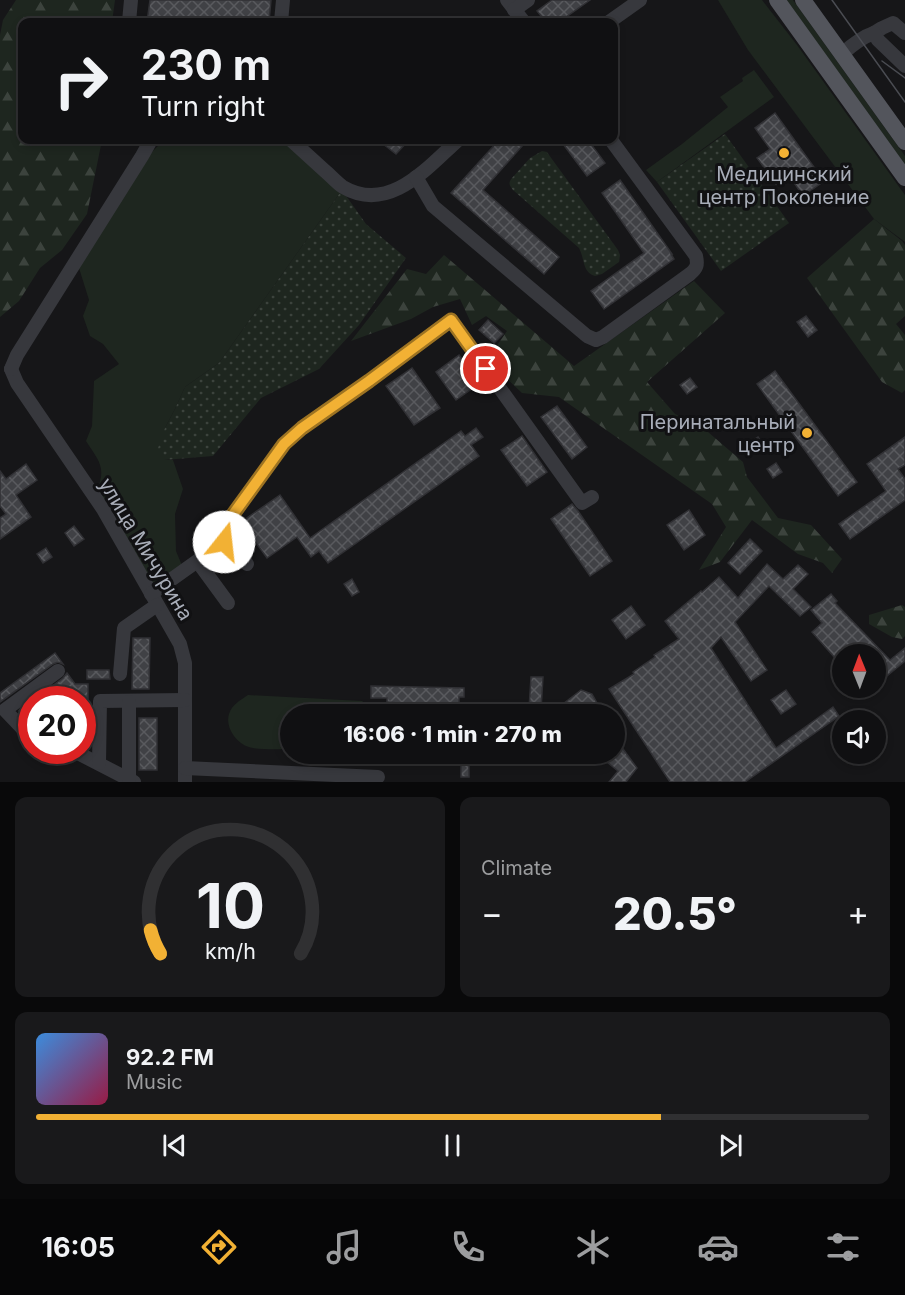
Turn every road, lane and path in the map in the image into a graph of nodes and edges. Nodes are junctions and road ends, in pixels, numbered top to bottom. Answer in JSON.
{"nodes":[{"id":1,"x":131,"y":0,"type":"edge"},
{"id":2,"x":283,"y":0,"type":"edge"},
{"id":3,"x":528,"y":0,"type":"edge"},
{"id":4,"x":640,"y":0,"type":"edge"},
{"id":5,"x":777,"y":0,"type":"edge"},
{"id":6,"x":803,"y":0,"type":"edge"},
{"id":7,"x":511,"y":5,"type":"edge"},
{"id":8,"x":129,"y":18,"type":"edge"},
{"id":9,"x":281,"y":18,"type":"edge"},
{"id":10,"x":521,"y":18,"type":"edge"},
{"id":11,"x":615,"y":18,"type":"edge"},
{"id":12,"x":874,"y":33,"type":"junction"},
{"id":13,"x":905,"y":33,"type":"edge"},
{"id":14,"x":842,"y":54,"type":"junction"},
{"id":15,"x":905,"y":66,"type":"edge"},
{"id":16,"x":905,"y":142,"type":"edge"},
{"id":17,"x":149,"y":144,"type":"edge"},
{"id":18,"x":295,"y":144,"type":"edge"},
{"id":19,"x":453,"y":144,"type":"edge"},
{"id":20,"x":614,"y":144,"type":"edge"},
{"id":21,"x":416,"y":177,"type":"junction"},
{"id":22,"x":905,"y":178,"type":"edge"},
{"id":23,"x":6,"y":373,"type":"edge"},
{"id":24,"x":592,"y":497,"type":"dead end"},
{"id":25,"x":224,"y":542,"type":"junction"},
{"id":26,"x":198,"y":562,"type":"junction"},
{"id":27,"x":248,"y":564,"type":"dead end"},
{"id":28,"x":154,"y":600,"type":"junction"},
{"id":29,"x":228,"y":603,"type":"dead end"},
{"id":30,"x":58,"y":671,"type":"dead end"},
{"id":31,"x":120,"y":674,"type":"dead end"},
{"id":32,"x":38,"y":686,"type":"edge"},
{"id":33,"x":18,"y":700,"type":"edge"},
{"id":34,"x":185,"y":700,"type":"junction"},
{"id":35,"x":129,"y":702,"type":"junction"},
{"id":36,"x":18,"y":724,"type":"edge"},
{"id":37,"x":96,"y":762,"type":"edge"},
{"id":38,"x":99,"y":763,"type":"junction"},
{"id":39,"x":185,"y":775,"type":"edge"},
{"id":40,"x":378,"y":777,"type":"dead end"},
{"id":41,"x":131,"y":781,"type":"edge"}],
"edges":[{"from":1,"to":8,"type":"street"},
{"from":2,"to":9,"type":"street"},
{"from":3,"to":7,"type":"street"},
{"from":4,"to":11,"type":"street"},
{"from":5,"to":22,"type":"main road"},
{"from":6,"to":14,"type":"main road"},
{"from":7,"to":10,"type":"street"},
{"from":12,"to":13,"type":"street"},
{"from":12,"to":14,"type":"street"},
{"from":12,"to":15,"type":"street"},
{"from":14,"to":16,"type":"main road"},
{"from":17,"to":23,"type":"street"},
{"from":18,"to":21,"type":"street"},
{"from":19,"to":21,"type":"street"},
{"from":20,"to":21,"type":"street"},
{"from":23,"to":28,"type":"street","name":"улица Мичурина"},
{"from":24,"to":25,"type":"street"},
{"from":25,"to":26,"type":"street"},
{"from":25,"to":27,"type":"street"},
{"from":26,"to":28,"type":"street"},
{"from":26,"to":29,"type":"street"},
{"from":28,"to":31,"type":"street"},
{"from":28,"to":34,"type":"street","name":"улица Мичурина"},
{"from":30,"to":32,"type":"street"},
{"from":33,"to":36,"type":"street"},
{"from":34,"to":35,"type":"street"},
{"from":34,"to":39,"type":"street","name":"улица Мичурина"},
{"from":35,"to":38,"type":"street"},
{"from":35,"to":41,"type":"street"},
{"from":37,"to":38,"type":"street"},
{"from":38,"to":41,"type":"street"},
{"from":39,"to":40,"type":"street"}]}
